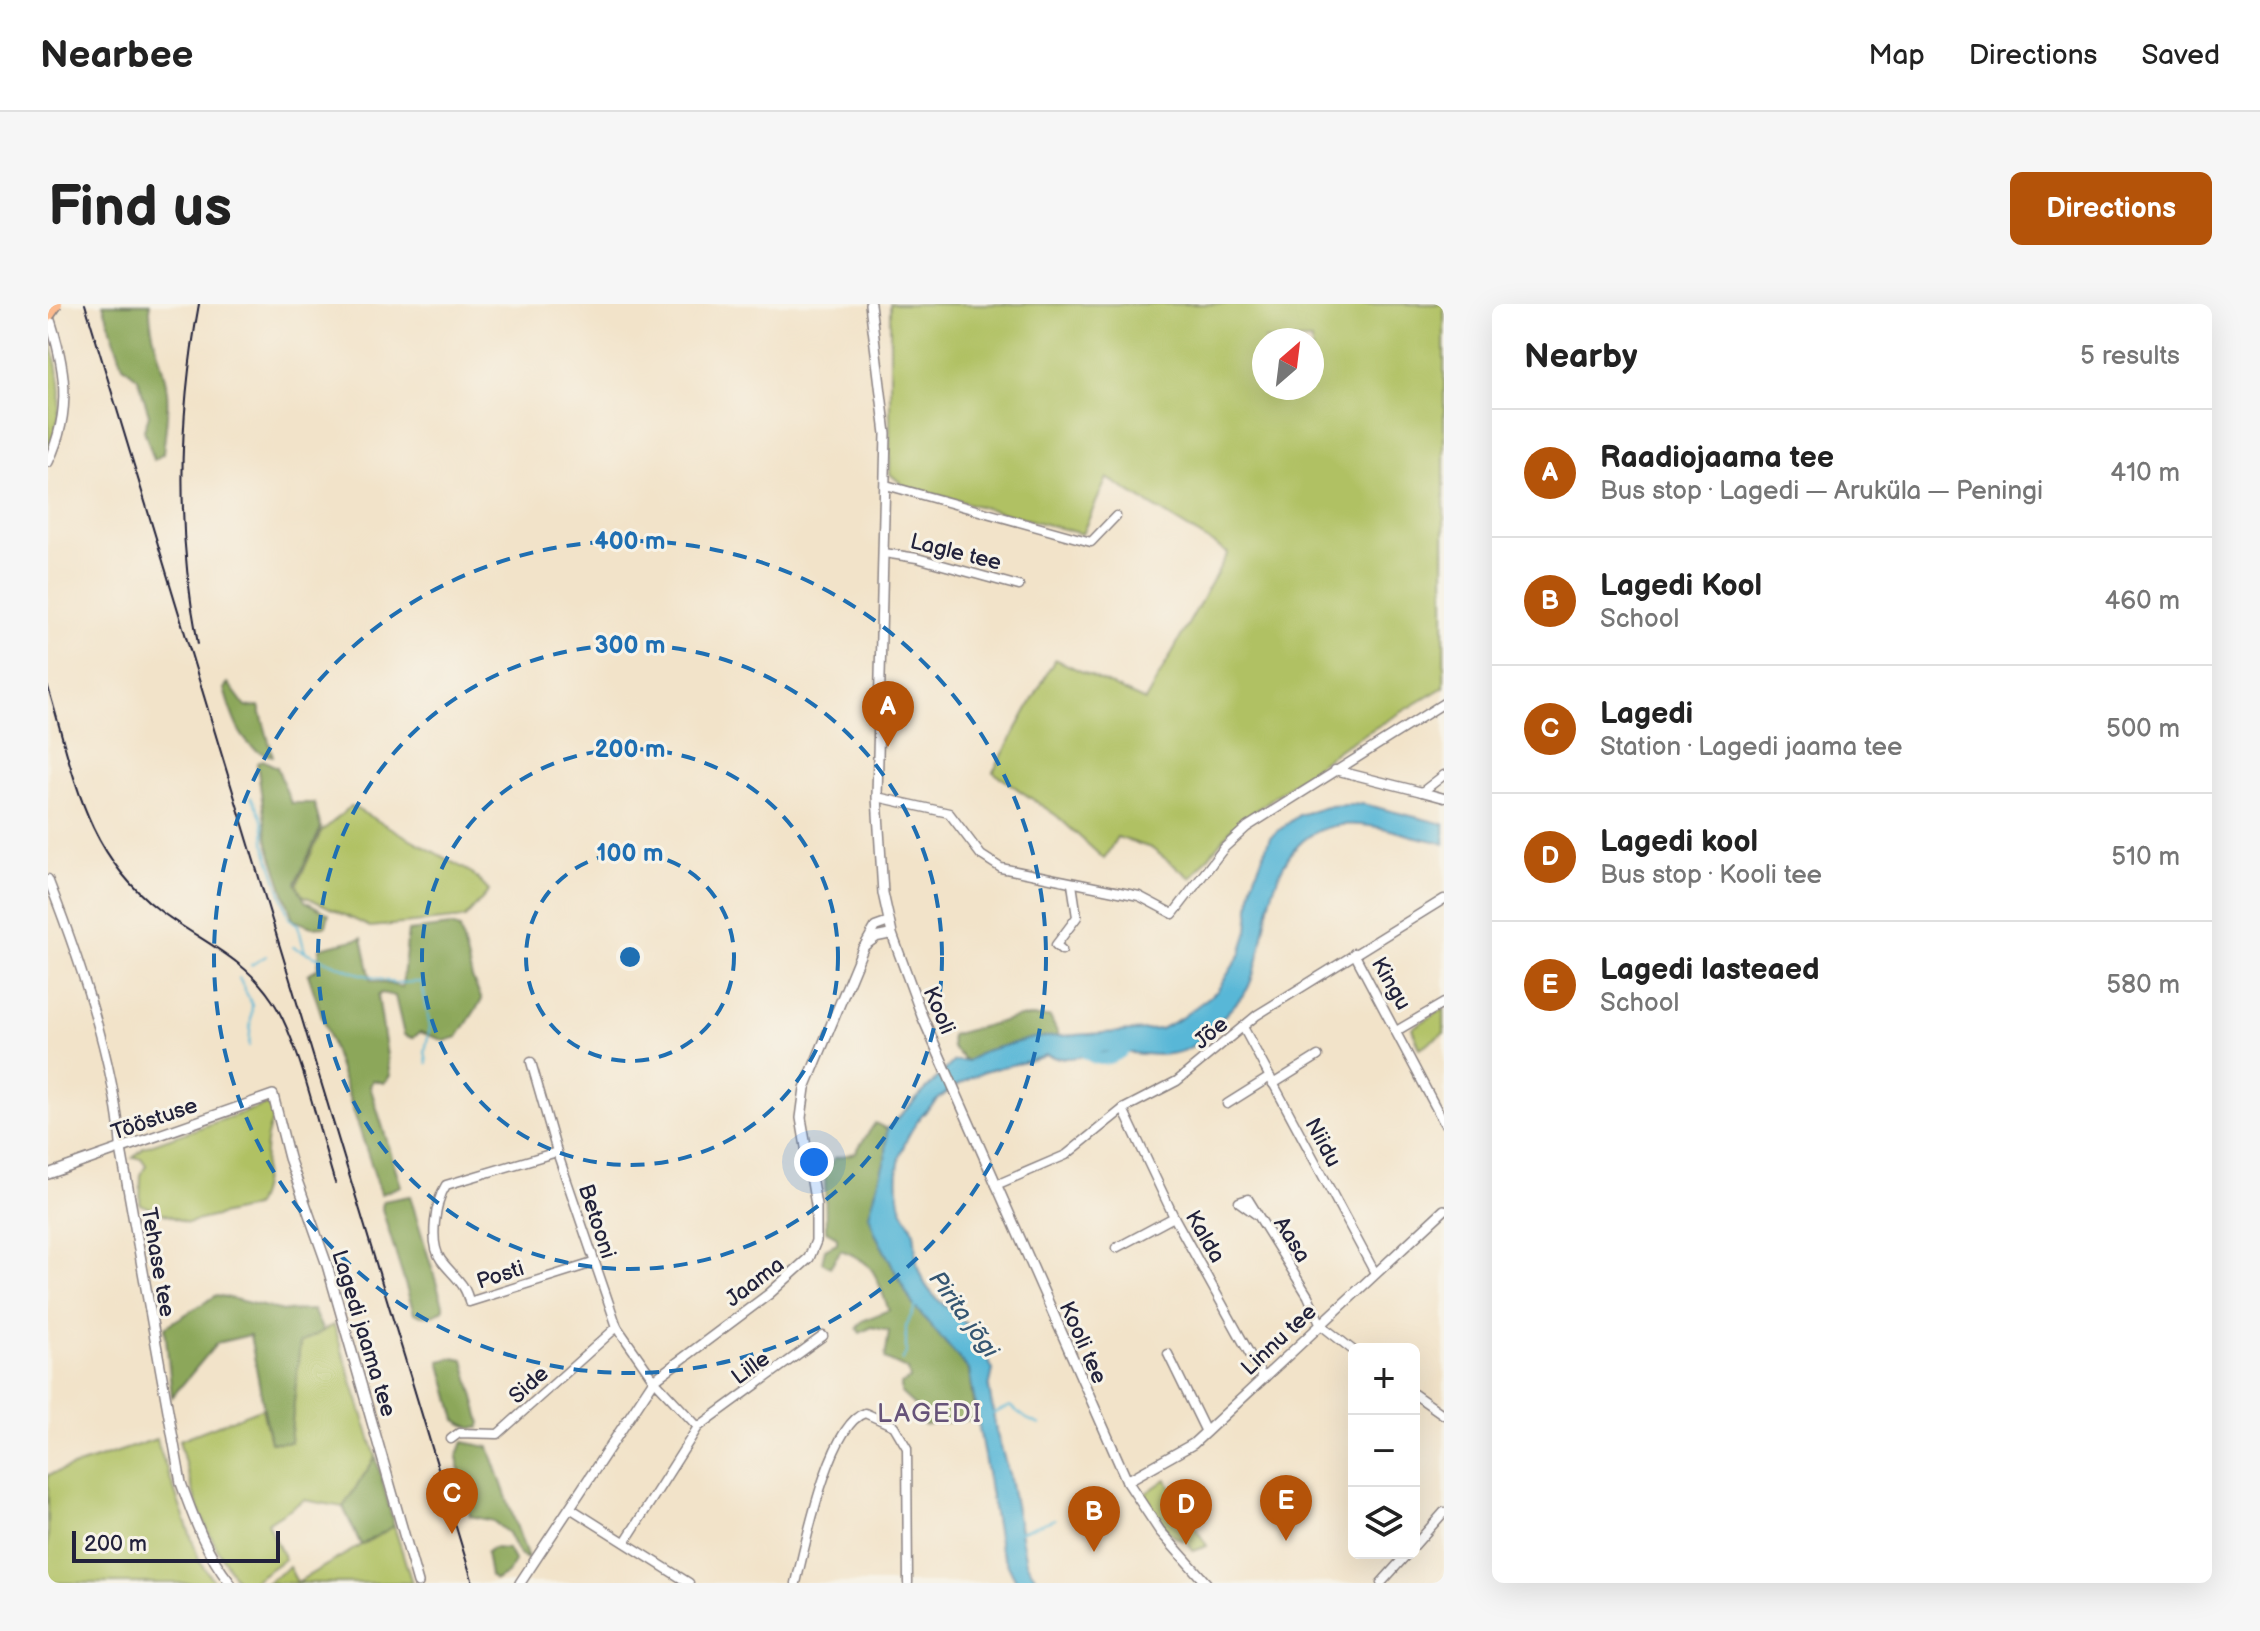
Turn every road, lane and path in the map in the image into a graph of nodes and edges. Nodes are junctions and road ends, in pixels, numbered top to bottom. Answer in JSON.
{"nodes":[{"id":1,"x":56,"y":304,"type":"edge"},
{"id":2,"x":870,"y":304,"type":"edge"},
{"id":3,"x":48,"y":314,"type":"edge"},
{"id":4,"x":48,"y":462,"type":"edge"},
{"id":5,"x":886,"y":485,"type":"junction"},
{"id":6,"x":1116,"y":516,"type":"dead end"},
{"id":7,"x":884,"y":553,"type":"junction"},
{"id":8,"x":1019,"y":586,"type":"dead end"},
{"id":9,"x":1444,"y":703,"type":"edge"},
{"id":10,"x":1335,"y":770,"type":"junction"},
{"id":11,"x":1444,"y":775,"type":"edge"},
{"id":12,"x":1422,"y":792,"type":"junction"},
{"id":13,"x":877,"y":797,"type":"junction"},
{"id":14,"x":1444,"y":798,"type":"edge"},
{"id":15,"x":48,"y":879,"type":"edge"},
{"id":16,"x":1072,"y":884,"type":"junction"},
{"id":17,"x":1444,"y":899,"type":"edge"},
{"id":18,"x":889,"y":922,"type":"junction"},
{"id":19,"x":892,"y":934,"type":"junction"},
{"id":20,"x":863,"y":948,"type":"junction"},
{"id":21,"x":1062,"y":950,"type":"dead end"},
{"id":22,"x":1354,"y":953,"type":"junction"},
{"id":23,"x":1444,"y":1003,"type":"edge"},
{"id":24,"x":1243,"y":1027,"type":"junction"},
{"id":25,"x":1398,"y":1030,"type":"junction"},
{"id":26,"x":1318,"y":1056,"type":"dead end"},
{"id":27,"x":531,"y":1062,"type":"dead end"},
{"id":28,"x":1271,"y":1080,"type":"junction"},
{"id":29,"x":273,"y":1095,"type":"joint"},
{"id":30,"x":958,"y":1098,"type":"joint"},
{"id":31,"x":1227,"y":1104,"type":"dead end"},
{"id":32,"x":1123,"y":1109,"type":"junction"},
{"id":33,"x":1444,"y":1123,"type":"edge"},
{"id":34,"x":121,"y":1149,"type":"junction"},
{"id":35,"x":557,"y":1152,"type":"junction"},
{"id":36,"x":48,"y":1174,"type":"edge"},
{"id":37,"x":996,"y":1185,"type":"junction"},
{"id":38,"x":1257,"y":1215,"type":"dead end"},
{"id":39,"x":1174,"y":1217,"type":"junction"},
{"id":40,"x":1442,"y":1217,"type":"edge"},
{"id":41,"x":1116,"y":1248,"type":"dead end"},
{"id":42,"x":593,"y":1263,"type":"junction"},
{"id":43,"x":1375,"y":1273,"type":"junction"},
{"id":44,"x":1321,"y":1325,"type":"junction"},
{"id":45,"x":617,"y":1327,"type":"junction"},
{"id":46,"x":823,"y":1336,"type":"dead end"},
{"id":47,"x":1348,"y":1346,"type":"edge"},
{"id":48,"x":1168,"y":1354,"type":"dead end"},
{"id":49,"x":1263,"y":1378,"type":"junction"},
{"id":50,"x":654,"y":1380,"type":"junction"},
{"id":51,"x":1420,"y":1398,"type":"edge"},
{"id":52,"x":1444,"y":1415,"type":"edge"},
{"id":53,"x":698,"y":1427,"type":"junction"},
{"id":54,"x":1206,"y":1432,"type":"junction"},
{"id":55,"x":451,"y":1439,"type":"dead end"},
{"id":56,"x":1127,"y":1481,"type":"junction"},
{"id":57,"x":570,"y":1508,"type":"junction"},
{"id":58,"x":1444,"y":1512,"type":"edge"},
{"id":59,"x":1420,"y":1539,"type":"edge"},
{"id":60,"x":625,"y":1542,"type":"junction"},
{"id":61,"x":1403,"y":1559,"type":"edge"},
{"id":62,"x":1385,"y":1582,"type":"edge"},
{"id":63,"x":230,"y":1583,"type":"edge"},
{"id":64,"x":418,"y":1583,"type":"edge"},
{"id":65,"x":520,"y":1583,"type":"edge"},
{"id":66,"x":689,"y":1583,"type":"edge"},
{"id":67,"x":796,"y":1583,"type":"edge"},
{"id":68,"x":908,"y":1583,"type":"edge"},
{"id":69,"x":1206,"y":1583,"type":"edge"}],
"edges":[{"from":1,"to":3,"type":"highway","bridge":true},
{"from":2,"to":5,"type":"street","name":"Kooli"},
{"from":3,"to":4,"type":"street"},
{"from":5,"to":6,"type":"street"},
{"from":5,"to":7,"type":"street","name":"Kooli"},
{"from":7,"to":8,"type":"street","name":"Lagle tee"},
{"from":7,"to":13,"type":"street","name":"Kooli"},
{"from":9,"to":10,"type":"street"},
{"from":10,"to":12,"type":"street"},
{"from":10,"to":16,"type":"street"},
{"from":11,"to":12,"type":"street"},
{"from":12,"to":14,"type":"street"},
{"from":13,"to":16,"type":"street"},
{"from":13,"to":18,"type":"street","name":"Kooli"},
{"from":15,"to":34,"type":"street","name":"Tehase tee"},
{"from":16,"to":21,"type":"street"},
{"from":17,"to":22,"type":"street","name":"Jõe"},
{"from":18,"to":19,"type":"street","name":"Kooli"},
{"from":18,"to":20,"type":"street","name":"Jaama"},
{"from":19,"to":20,"type":"street"},
{"from":19,"to":30,"type":"street","name":"Kooli"},
{"from":20,"to":50,"type":"street","name":"Jaama"},
{"from":22,"to":24,"type":"street","name":"Jõe"},
{"from":22,"to":25,"type":"street","name":"Kingu"},
{"from":23,"to":25,"type":"street","name":"Kingu"},
{"from":24,"to":28,"type":"street","name":"Niidu"},
{"from":24,"to":32,"type":"street","name":"Jõe"},
{"from":25,"to":33,"type":"street","name":"Kingu"},
{"from":26,"to":28,"type":"street"},
{"from":27,"to":35,"type":"street","name":"Betooni"},
{"from":28,"to":31,"type":"street"},
{"from":28,"to":43,"type":"street","name":"Niidu"},
{"from":29,"to":34,"type":"street","name":"Tööstuse"},
{"from":29,"to":64,"type":"street","name":"Lagedi jaama tee"},
{"from":30,"to":37,"type":"street","name":"Kooli tee"},
{"from":32,"to":37,"type":"street","name":"Jõe"},
{"from":32,"to":39,"type":"street","name":"Kalda"},
{"from":34,"to":36,"type":"street","name":"Tööstuse"},
{"from":34,"to":63,"type":"street","name":"Tehase tee"},
{"from":35,"to":42,"type":"street","name":"Betooni"},
{"from":35,"to":42,"type":"street","name":"Posti"},
{"from":37,"to":56,"type":"street","name":"Kooli tee"},
{"from":38,"to":44,"type":"street","name":"Aasa"},
{"from":39,"to":41,"type":"street"},
{"from":39,"to":49,"type":"street","name":"Kalda"},
{"from":40,"to":43,"type":"street","name":"Linnu tee"},
{"from":42,"to":45,"type":"street","name":"Betooni"},
{"from":43,"to":44,"type":"street","name":"Linnu tee"},
{"from":44,"to":47,"type":"street"},
{"from":44,"to":49,"type":"street","name":"Linnu tee"},
{"from":45,"to":50,"type":"street","name":"Betooni"},
{"from":45,"to":55,"type":"street","name":"Side"},
{"from":46,"to":53,"type":"street","name":"Lille"},
{"from":48,"to":54,"type":"street"},
{"from":49,"to":54,"type":"street","name":"Linnu tee"},
{"from":50,"to":53,"type":"street"},
{"from":50,"to":57,"type":"street","name":"Jaama"},
{"from":51,"to":52,"type":"street"},
{"from":53,"to":60,"type":"street","name":"Lille"},
{"from":54,"to":56,"type":"street","name":"Linnu tee"},
{"from":56,"to":69,"type":"street","name":"Kooli tee"},
{"from":57,"to":60,"type":"street"},
{"from":57,"to":65,"type":"street","name":"Jaama"},
{"from":58,"to":59,"type":"street"},
{"from":60,"to":66,"type":"street"},
{"from":61,"to":62,"type":"street"},
{"from":67,"to":68,"type":"street"}]}
